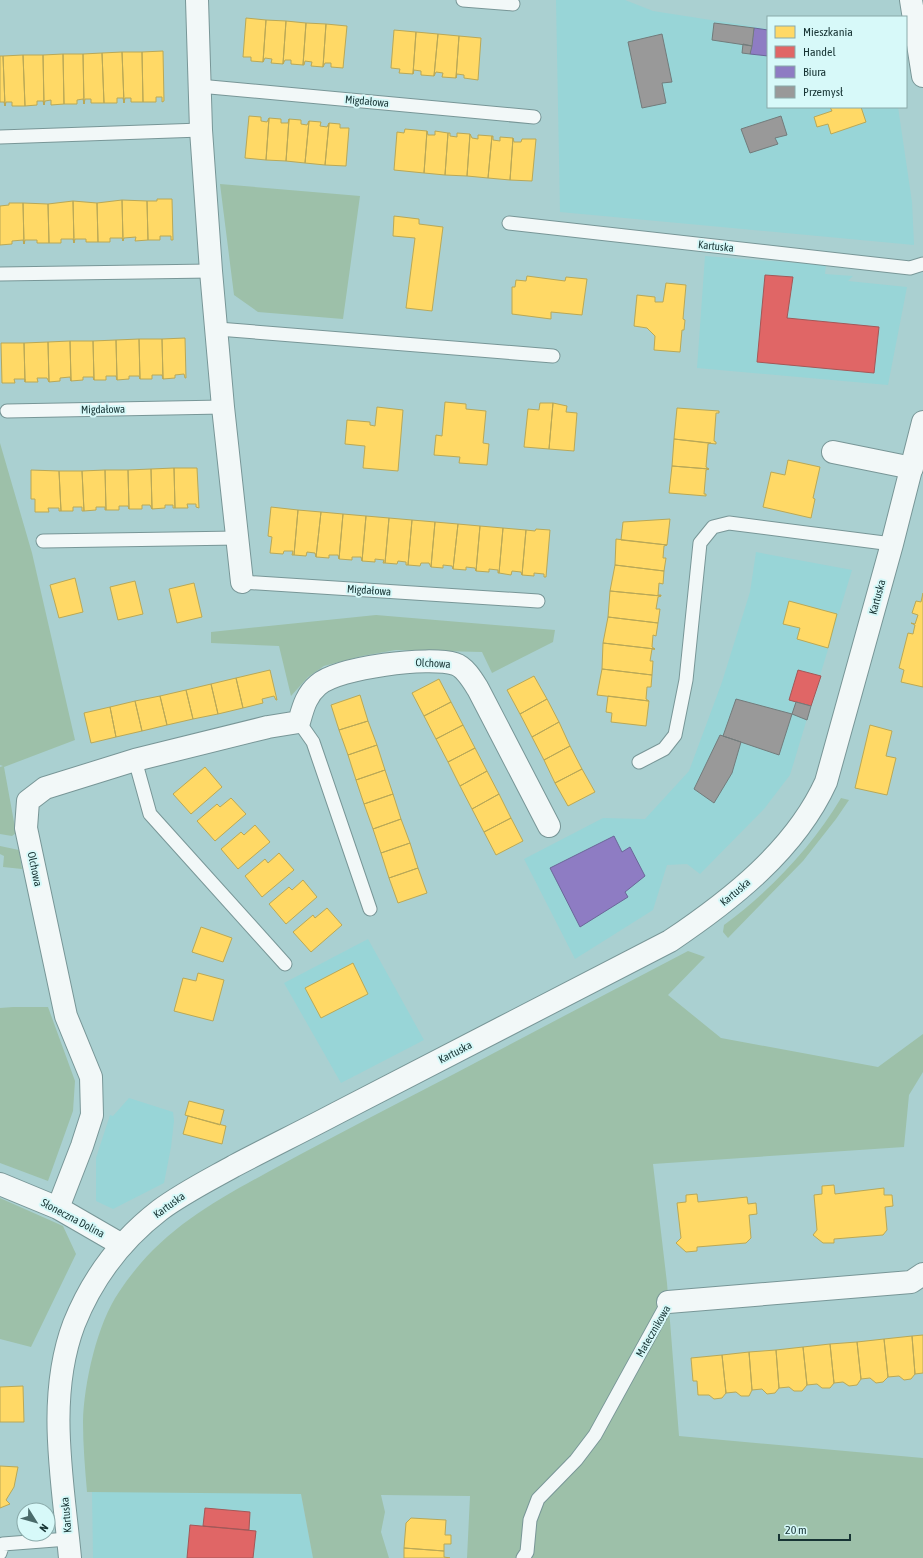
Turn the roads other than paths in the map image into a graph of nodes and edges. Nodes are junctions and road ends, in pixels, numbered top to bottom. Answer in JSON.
{"nodes":[{"id":1,"x":197,"y":0,"type":"edge"},
{"id":2,"x":463,"y":0,"type":"edge"},
{"id":3,"x":911,"y":0,"type":"edge"},
{"id":4,"x":513,"y":4,"type":"dead end"},
{"id":5,"x":923,"y":76,"type":"edge"},
{"id":6,"x":199,"y":86,"type":"junction"},
{"id":7,"x":534,"y":117,"type":"dead end"},
{"id":8,"x":201,"y":130,"type":"junction"},
{"id":9,"x":0,"y":137,"type":"edge"},
{"id":10,"x":509,"y":222,"type":"dead end"},
{"id":11,"x":923,"y":264,"type":"edge"},
{"id":12,"x":211,"y":271,"type":"junction"},
{"id":13,"x":0,"y":274,"type":"edge"},
{"id":14,"x":218,"y":329,"type":"junction"},
{"id":15,"x":553,"y":356,"type":"dead end"},
{"id":16,"x":223,"y":407,"type":"junction"},
{"id":17,"x":6,"y":411,"type":"dead end"},
{"id":18,"x":923,"y":422,"type":"edge"},
{"id":19,"x":833,"y":452,"type":"dead end"},
{"id":20,"x":912,"y":468,"type":"junction"},
{"id":21,"x":238,"y":538,"type":"junction"},
{"id":22,"x":43,"y":541,"type":"dead end"},
{"id":23,"x":892,"y":544,"type":"junction"},
{"id":24,"x":242,"y":582,"type":"joint"},
{"id":25,"x":538,"y":601,"type":"dead end"},
{"id":26,"x":299,"y":722,"type":"junction"},
{"id":27,"x":136,"y":760,"type":"junction"},
{"id":28,"x":639,"y":762,"type":"dead end"},
{"id":29,"x":549,"y":826,"type":"dead end"},
{"id":30,"x":370,"y":909,"type":"dead end"},
{"id":31,"x":285,"y":964,"type":"dead end"},
{"id":32,"x":0,"y":1184,"type":"edge"},
{"id":33,"x":58,"y":1208,"type":"junction"},
{"id":34,"x":122,"y":1246,"type":"junction"},
{"id":35,"x":923,"y":1274,"type":"edge"},
{"id":36,"x":668,"y":1302,"type":"joint"},
{"id":37,"x":69,"y":1548,"type":"edge"},
{"id":38,"x":0,"y":1553,"type":"edge"},
{"id":39,"x":523,"y":1558,"type":"edge"}],
"edges":[{"from":1,"to":6,"type":"street","name":"Migdałowa"},
{"from":2,"to":4,"type":"lane"},
{"from":3,"to":5,"type":"street"},
{"from":6,"to":7,"type":"lane","name":"Migdałowa"},
{"from":6,"to":8,"type":"street","name":"Migdałowa"},
{"from":8,"to":9,"type":"lane"},
{"from":8,"to":12,"type":"street","name":"Migdałowa"},
{"from":10,"to":11,"type":"lane","name":"Kartuska"},
{"from":12,"to":13,"type":"lane"},
{"from":12,"to":14,"type":"street","name":"Migdałowa"},
{"from":14,"to":15,"type":"lane"},
{"from":14,"to":16,"type":"street","name":"Migdałowa"},
{"from":16,"to":17,"type":"lane","name":"Migdałowa"},
{"from":16,"to":21,"type":"street","name":"Migdałowa"},
{"from":18,"to":20,"type":"street","name":"Kartuska"},
{"from":19,"to":20,"type":"street"},
{"from":20,"to":23,"type":"street","name":"Kartuska"},
{"from":21,"to":22,"type":"lane"},
{"from":21,"to":24,"type":"street","name":"Migdałowa"},
{"from":23,"to":28,"type":"lane"},
{"from":23,"to":34,"type":"street","name":"Kartuska"},
{"from":24,"to":25,"type":"lane","name":"Migdałowa"},
{"from":26,"to":27,"type":"street","name":"Olchowa"},
{"from":26,"to":29,"type":"street","name":"Olchowa"},
{"from":26,"to":30,"type":"lane"},
{"from":27,"to":31,"type":"lane"},
{"from":27,"to":33,"type":"street","name":"Olchowa"},
{"from":32,"to":33,"type":"street","name":"Słoneczna Dolina"},
{"from":33,"to":34,"type":"street","name":"Słoneczna Dolina"},
{"from":34,"to":37,"type":"street","name":"Kartuska"},
{"from":35,"to":36,"type":"street","name":"Matecznikowa"},
{"from":36,"to":39,"type":"lane","name":"Matecznikowa"},
{"from":37,"to":38,"type":"lane"}]}
